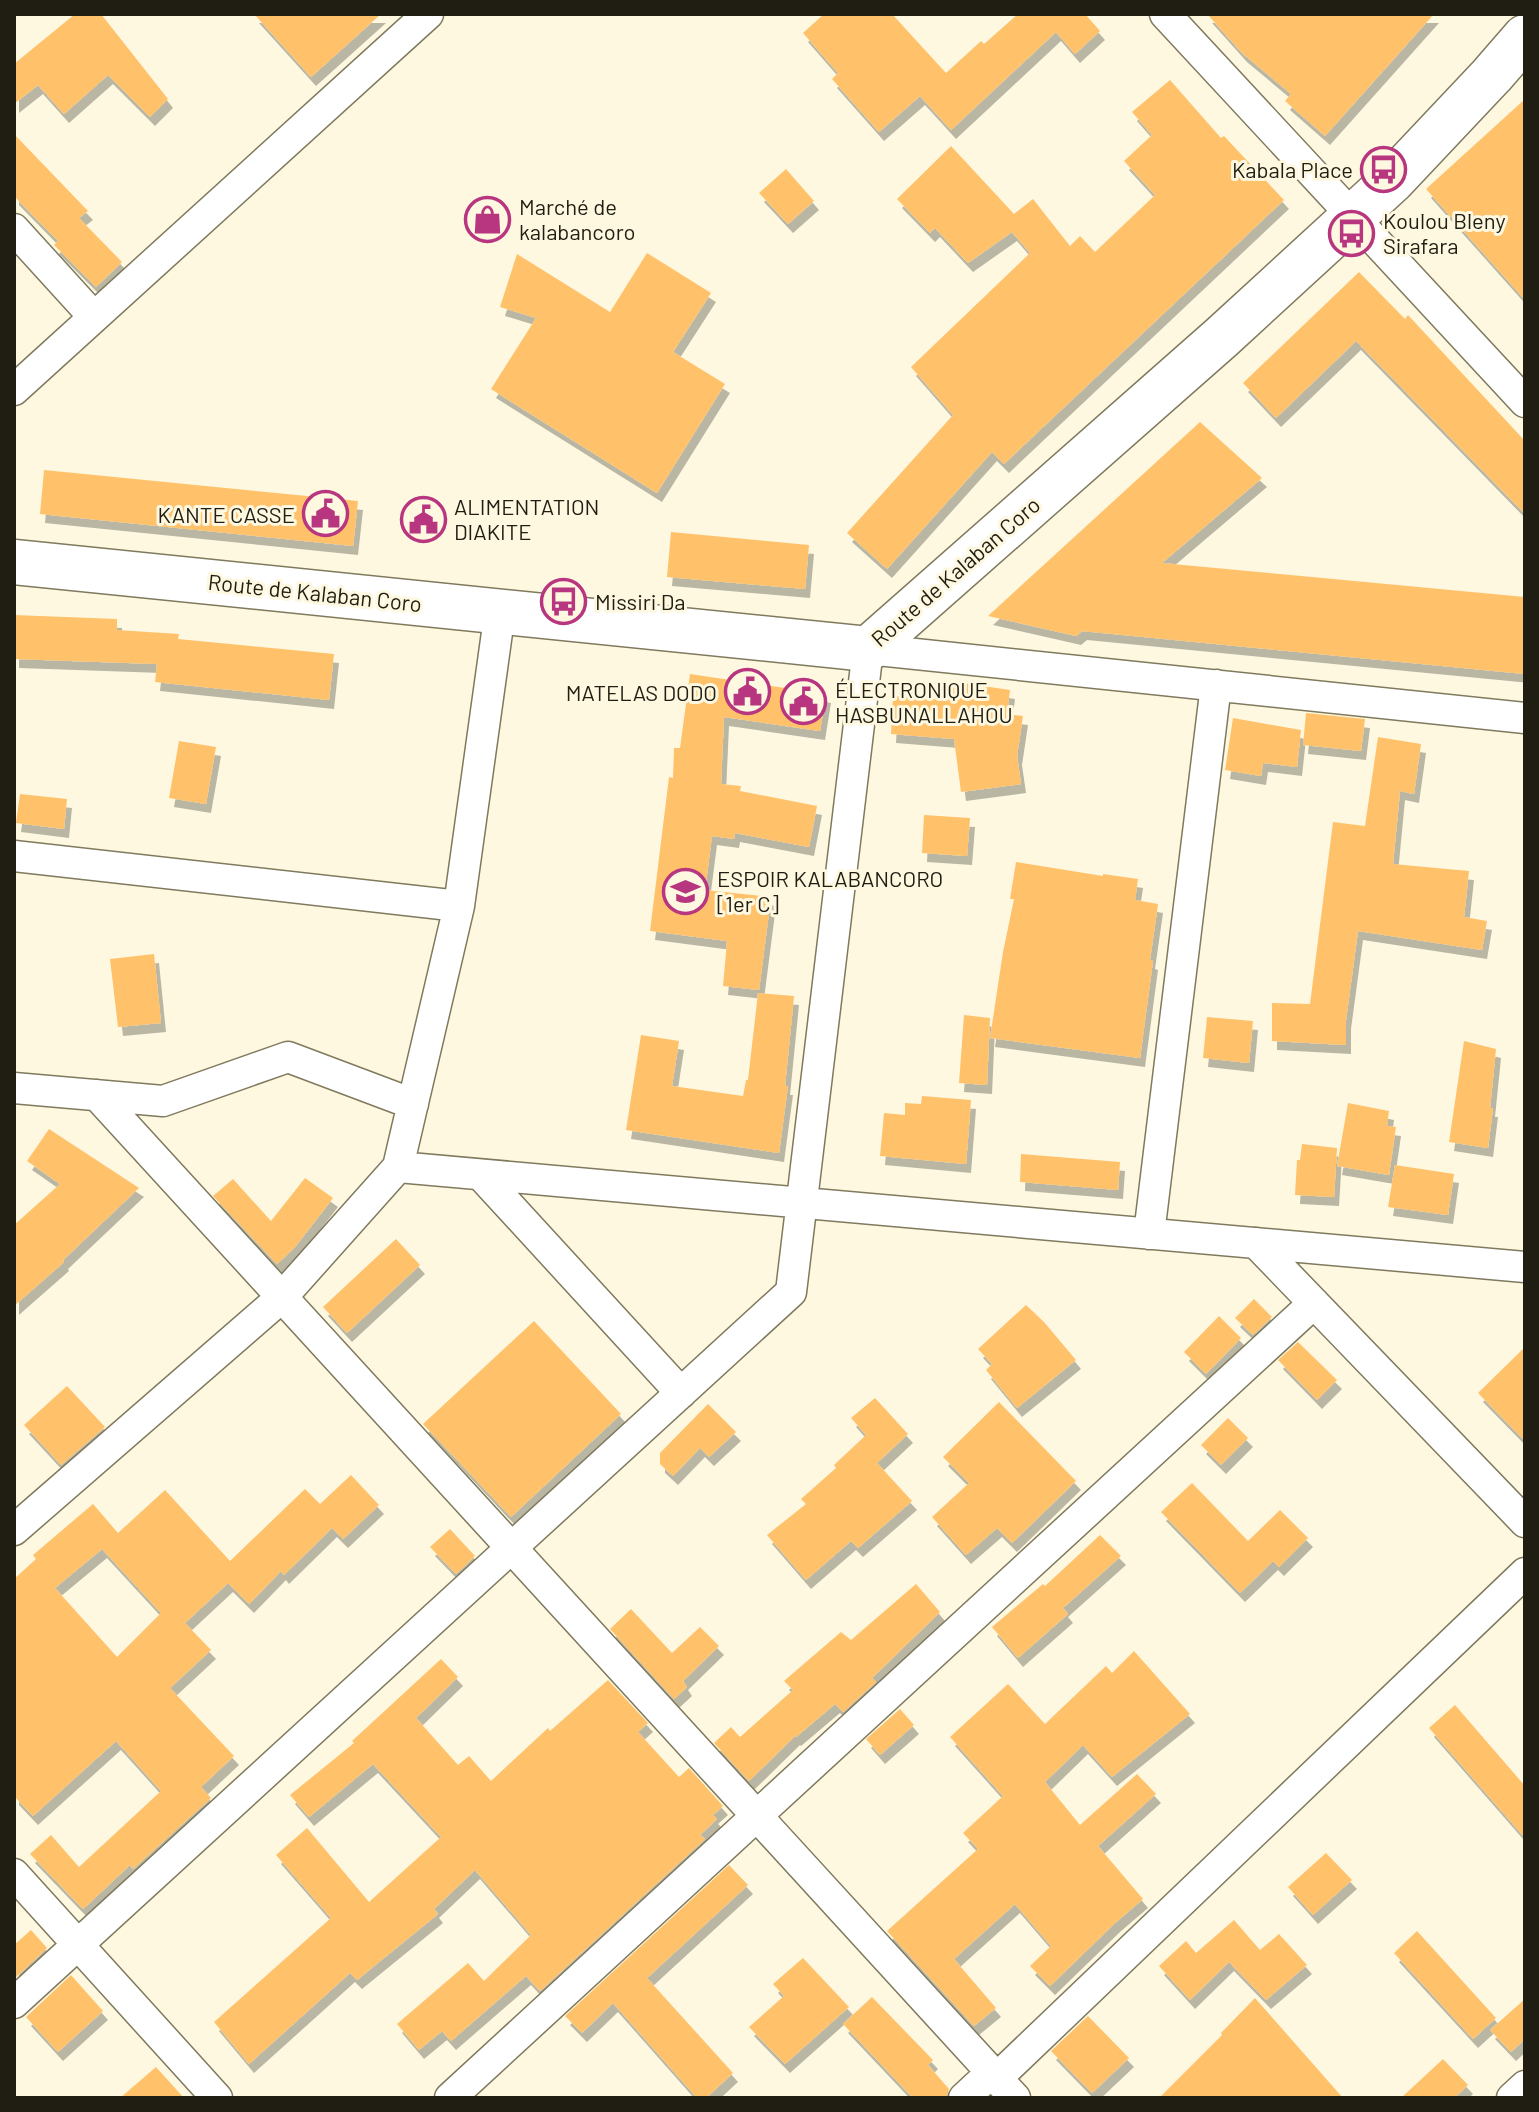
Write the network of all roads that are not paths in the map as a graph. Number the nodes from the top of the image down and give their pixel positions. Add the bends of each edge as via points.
1 (428, 14) edge
2 (1165, 14) edge
3 (1525, 37) edge
4 (1353, 216) junction
5 (14, 229) edge
6 (94, 317) junction
7 (14, 390) edge
8 (1525, 402) edge
9 (14, 562) edge
10 (500, 611) junction
11 (868, 649) junction
12 (1216, 685) junction
13 (1525, 718) edge
14 (14, 856) edge
15 (459, 906) junction
16 (14, 1088) edge
17 (97, 1095) junction
18 (413, 1104) junction
19 (398, 1167) junction
20 (481, 1175) junction
21 (802, 1202) junction
22 (1149, 1234) junction
23 (1256, 1243) junction
24 (1525, 1267) edge
25 (282, 1297) junction
26 (1314, 1303) junction
27 (681, 1393) junction
28 (1525, 1522) edge
29 (14, 1530) edge
30 (511, 1548) junction
31 (1525, 1573) edge
32 (757, 1816) junction
33 (14, 1874) edge
34 (78, 1944) junction
35 (14, 2003) edge
36 (1001, 2083) edge
37 (1525, 2086) edge
38 (217, 2098) edge
39 (450, 2098) edge
40 (964, 2098) edge
41 (1512, 2098) edge

1 - 6 street
2 - 4 street
3 - 4 main road, Route de Kalaban Coro
4 - 8 street
4 - 11 main road, Route de Kalaban Coro
5 - 6 street
6 - 7 street
9 - 10 main road, Route de Kalaban Coro
10 - 11 main road, Route de Kalaban Coro
10 - 15 street
11 - 12 street
11 - 21 street
12 - 13 street
12 - 22 street
14 - 15 street
15 - 18 street
16 - 17 street
17 - 18 street via 163,1101 288,1057
17 - 25 street
18 - 19 street
19 - 20 street
19 - 25 street
20 - 21 street
20 - 27 street
21 - 22 street
21 - 27 street via 791,1292
22 - 23 street
23 - 24 street
23 - 26 street
25 - 29 street
25 - 30 street
26 - 28 street
26 - 32 street
27 - 30 street
30 - 32 street
30 - 34 street
31 - 36 street
32 - 36 street
32 - 39 street
33 - 34 street
34 - 35 street
34 - 38 street
36 - 40 street
37 - 41 street

